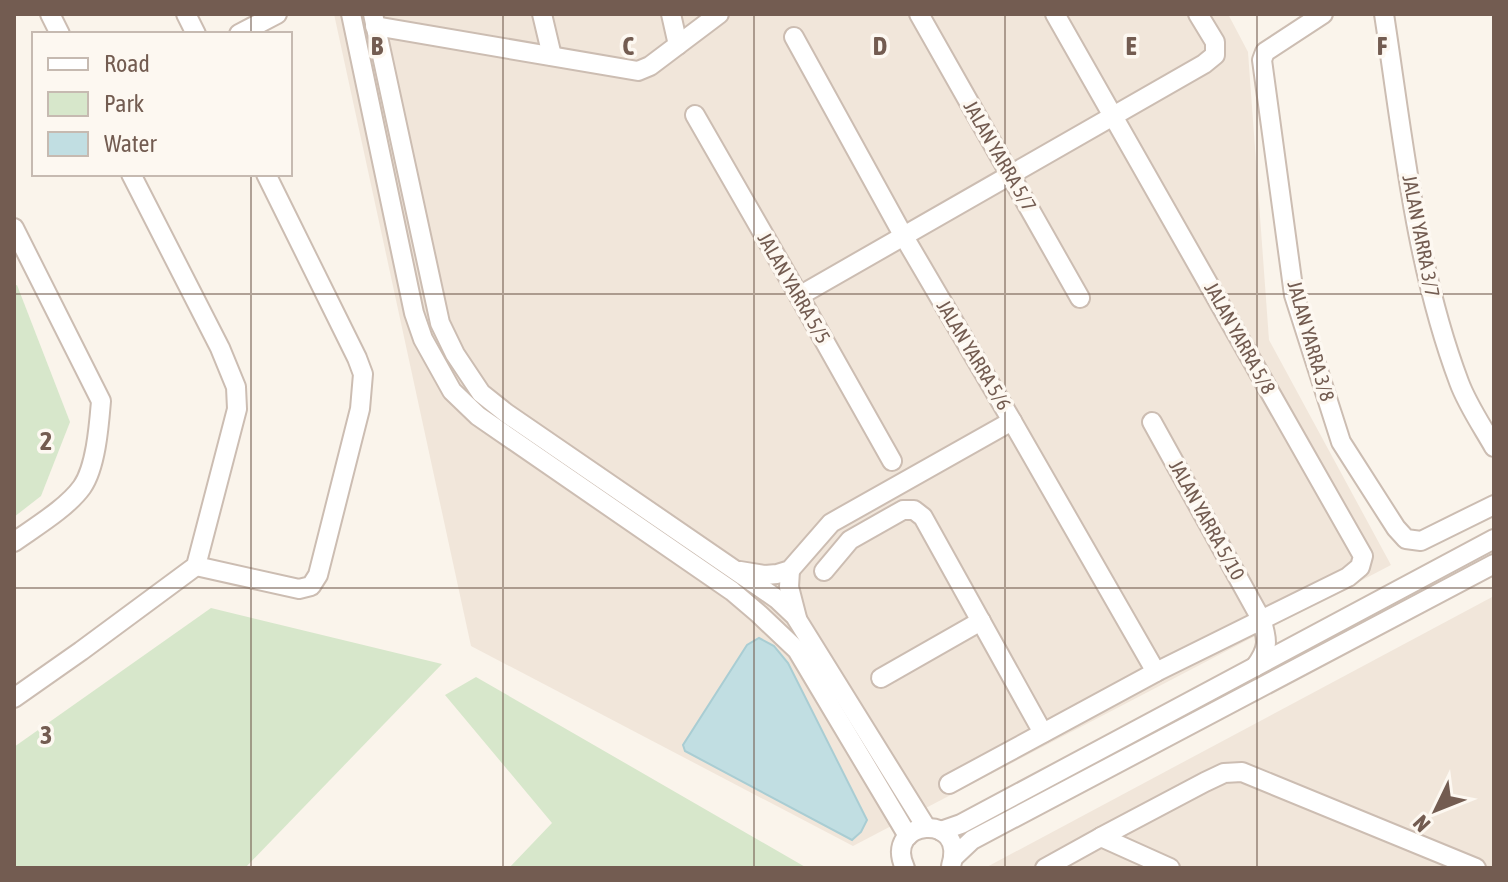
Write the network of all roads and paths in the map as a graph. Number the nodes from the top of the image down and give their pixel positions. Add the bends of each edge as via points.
1 (50, 14) edge
2 (186, 14) edge
3 (277, 14) edge
4 (351, 14) edge
5 (542, 14) edge
6 (671, 14) edge
7 (719, 14) edge
8 (919, 14) edge
9 (1055, 14) edge
10 (1198, 14) edge
11 (1323, 14) edge
12 (1384, 14) edge
13 (374, 20) edge
14 (414, 23) edge
15 (59, 32) edge
16 (195, 32) edge
17 (243, 32) edge
18 (794, 37) dead end
19 (678, 45) junction
20 (552, 56) junction
21 (695, 115) dead end
22 (1115, 117) junction
23 (1011, 175) junction
24 (132, 176) edge
25 (267, 176) edge
26 (903, 235) junction
27 (16, 239) edge
28 (799, 296) junction
29 (1080, 298) dead end
30 (1012, 421) junction
31 (1152, 422) dead end
32 (1494, 447) edge
33 (892, 461) dead end
34 (1494, 505) edge
35 (1494, 539) edge
36 (14, 542) edge
37 (1494, 564) edge
38 (196, 566) junction
39 (736, 570) junction
40 (790, 570) junction
41 (824, 571) dead end
42 (1261, 619) junction
43 (798, 621) junction
44 (981, 621) junction
45 (1304, 641) junction
46 (1255, 667) junction
47 (1156, 672) junction
48 (881, 678) dead end
49 (14, 698) edge
50 (1043, 733) junction
51 (949, 784) dead end
52 (934, 829) junction
53 (908, 836) junction
54 (1101, 837) junction
55 (952, 862) edge
56 (905, 868) edge
57 (1045, 868) edge
58 (1170, 868) edge
59 (1476, 868) edge

1 - 15 street
2 - 16 street
3 - 17 street
4 - 53 street via 414,313 452,391 478,416 732,591 797,650
5 - 20 street
6 - 19 street
7 - 19 street
8 - 23 street, JALAN YARRA 5/7
9 - 22 street, JALAN YARRA 5/8
10 - 22 street via 1215,42 1215,55
11 - 34 street, JALAN YARRA 3/8 via 1265,52 1262,60 1294,295 1341,442 1406,539 1421,541
12 - 32 street, JALAN YARRA 3/7 via 1416,221 1436,311 1459,384
13 - 14 street
13 - 39 street via 440,323 455,354 481,393 506,413
14 - 20 street
18 - 26 street, JALAN YARRA 5/6
19 - 20 street via 638,71
21 - 28 street, JALAN YARRA 5/5
22 - 23 street
22 - 42 street, JALAN YARRA 5/8 via 1363,556 1348,577
23 - 26 street
23 - 29 street, JALAN YARRA 5/7
24 - 38 street via 236,387 237,409
25 - 38 street via 357,358 363,374 360,409 311,586 299,589
26 - 28 street
26 - 30 street, JALAN YARRA 5/6
27 - 36 street via 101,401 84,484
28 - 33 street, JALAN YARRA 5/5
30 - 40 street via 831,523
30 - 47 street, JALAN YARRA 5/6
31 - 42 street, JALAN YARRA 5/10
35 - 45 street
37 - 55 street via 972,840
38 - 49 street
39 - 40 street via 765,575
39 - 43 street
40 - 43 street
41 - 44 street via 850,540 903,510 914,510 923,517
42 - 45 street via 1284,637
42 - 46 street, JALAN YARRA 5/10 via 1265,653
42 - 47 street
43 - 52 street
44 - 48 street
44 - 50 street
45 - 46 street
46 - 52 street via 961,824
47 - 50 street
50 - 51 street
52 - 53 street
52 - 55 street via 951,842
53 - 56 street via 901,853
54 - 57 street
54 - 58 street
54 - 59 street via 1224,773 1242,772

